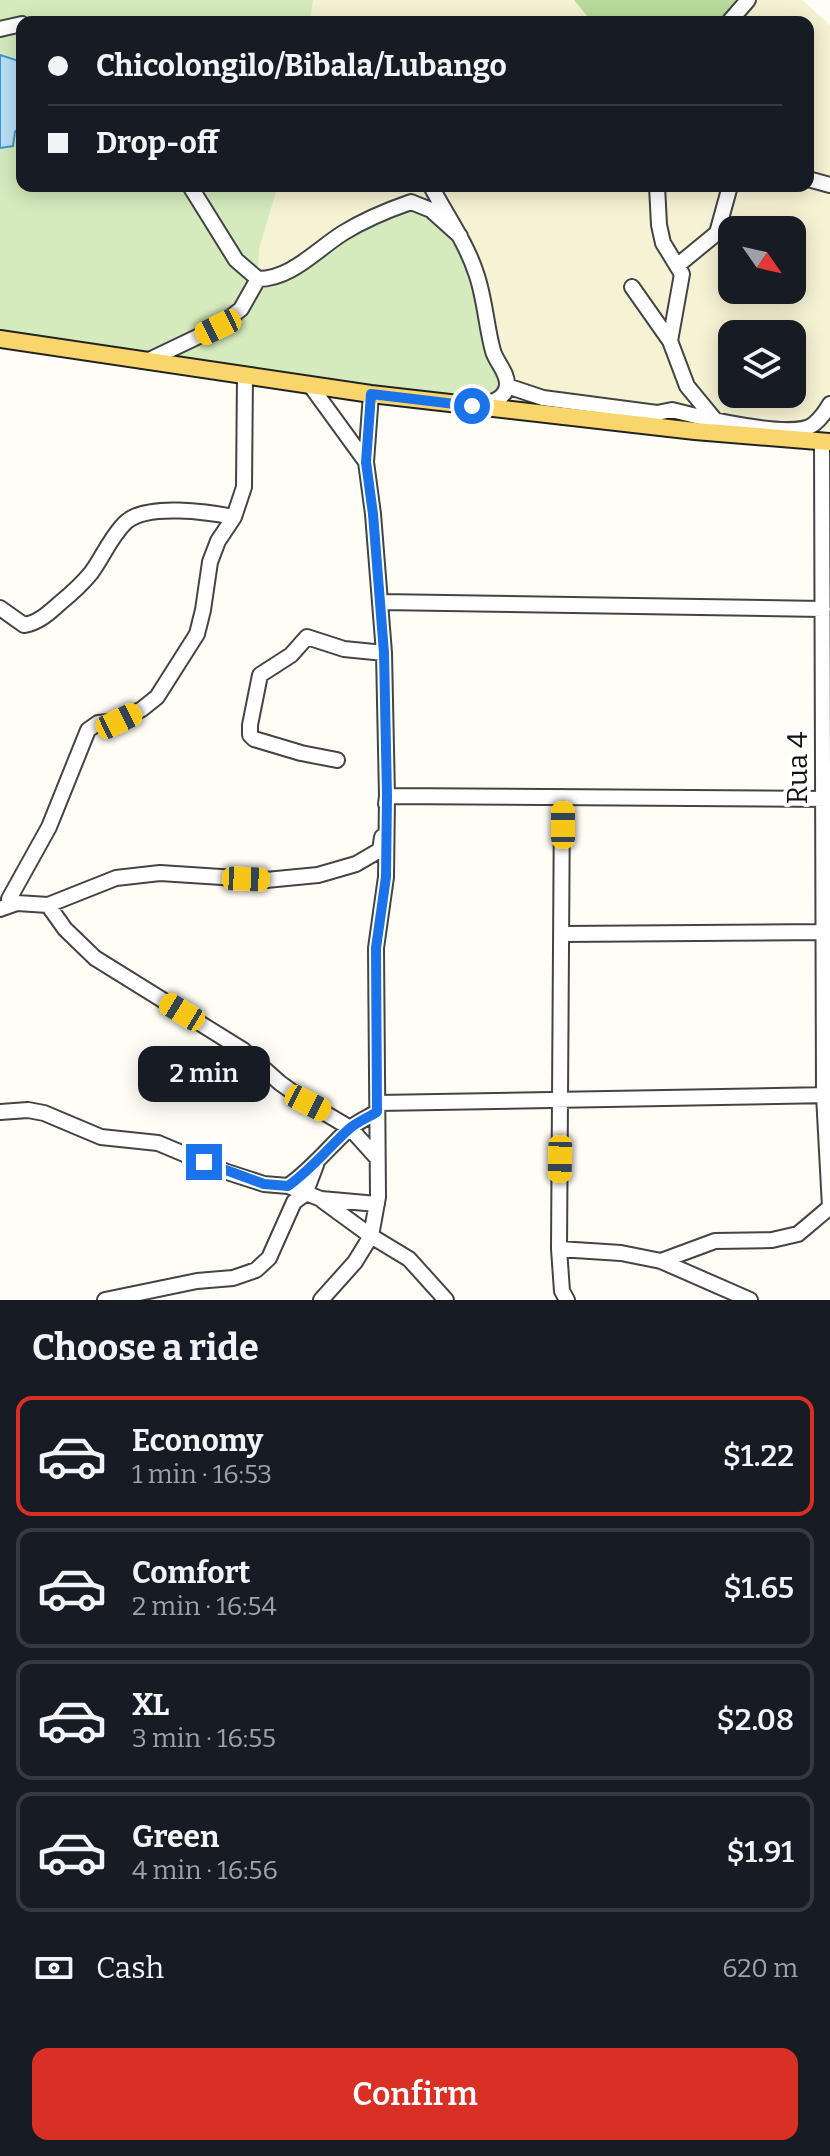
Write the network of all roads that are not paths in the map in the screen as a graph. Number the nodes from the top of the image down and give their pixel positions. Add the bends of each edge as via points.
1 (748, 0) edge
2 (734, 16) edge
3 (194, 192) edge
4 (434, 192) edge
5 (657, 192) edge
6 (728, 192) edge
7 (460, 236) junction
8 (678, 265) junction
9 (258, 279) junction
10 (632, 287) dead end
11 (0, 339) edge
12 (670, 341) junction
13 (149, 360) junction
14 (245, 375) junction
15 (310, 385) junction
16 (507, 386) junction
17 (687, 386) junction
18 (371, 394) junction
19 (830, 404) edge
20 (472, 406) junction
21 (672, 410) junction
22 (716, 421) junction
23 (826, 442) edge
24 (366, 462) junction
25 (234, 517) junction
26 (826, 570) edge
27 (381, 602) junction
28 (0, 608) edge
29 (823, 609) junction
30 (384, 653) junction
31 (826, 684) edge
32 (337, 760) dead end
33 (387, 796) junction
34 (562, 797) junction
35 (826, 799) edge
36 (827, 869) edge
37 (6, 902) edge
38 (48, 905) junction
39 (822, 932) junction
40 (563, 934) junction
41 (827, 1095) edge
42 (561, 1099) junction
43 (378, 1108) junction
44 (0, 1112) edge
45 (350, 1128) junction
46 (377, 1158) junction
47 (316, 1165) junction
48 (288, 1186) junction
49 (305, 1194) junction
50 (321, 1199) junction
51 (377, 1204) junction
52 (830, 1207) edge
53 (371, 1236) junction
54 (559, 1249) junction
55 (661, 1261) junction
56 (105, 1300) edge
57 (321, 1300) edge
58 (446, 1300) edge
59 (567, 1300) edge
60 (750, 1300) edge

1 - 2 street
3 - 9 street via 236,260
4 - 7 street
5 - 8 street via 663,243
6 - 8 street via 717,233
7 - 9 street via 431,210 411,202 347,231 274,279
7 - 16 street via 477,274 494,355
8 - 12 street via 681,287
9 - 13 street via 241,309 218,327
10 - 12 street
11 - 13 main road
12 - 17 street
13 - 14 main road
14 - 15 main road
14 - 25 street via 244,487
15 - 18 main road
15 - 24 street
16 - 20 street via 493,402
16 - 21 street via 543,398 657,413
17 - 21 street via 683,400
17 - 22 street
18 - 20 main road
18 - 24 street
19 - 22 street via 813,426 802,429
20 - 23 main road
21 - 22 street
23 - 26 street, Rua 4
24 - 27 street
25 - 28 street via 206,512 141,514 127,520 84,581 49,613 24,625
25 - 37 street via 210,562 197,634 157,697 119,721 88,730 49,827
26 - 29 street, Rua 4
27 - 29 street
27 - 30 street
29 - 31 street, Rua 4
30 - 32 street via 344,649 307,637 260,675 250,735
30 - 33 street
31 - 35 street, Rua 4
33 - 34 street
33 - 38 street via 380,850 356,864 318,875 266,880 160,873 116,878
33 - 43 street via 386,877 376,948
34 - 35 street
34 - 40 street
35 - 36 street, Rua 4
36 - 39 street, Rua 4
37 - 38 street
38 - 45 street via 95,958 228,1039 298,1096
39 - 40 street
39 - 41 street, Rua 4
40 - 42 street
41 - 42 street
41 - 52 street, Rua 4
42 - 43 street
42 - 54 street
43 - 45 street
43 - 46 street
44 - 48 street via 44,1113 80,1131 158,1143 227,1172
45 - 46 street
45 - 47 street
46 - 51 street
47 - 48 street
47 - 49 street
48 - 49 street
49 - 50 street
49 - 56 street via 294,1202 269,1258 256,1270
50 - 51 street
50 - 53 street
51 - 53 street
52 - 55 street via 798,1234 715,1241
53 - 57 street
53 - 58 street via 409,1259
54 - 55 street
54 - 59 street
55 - 60 street

